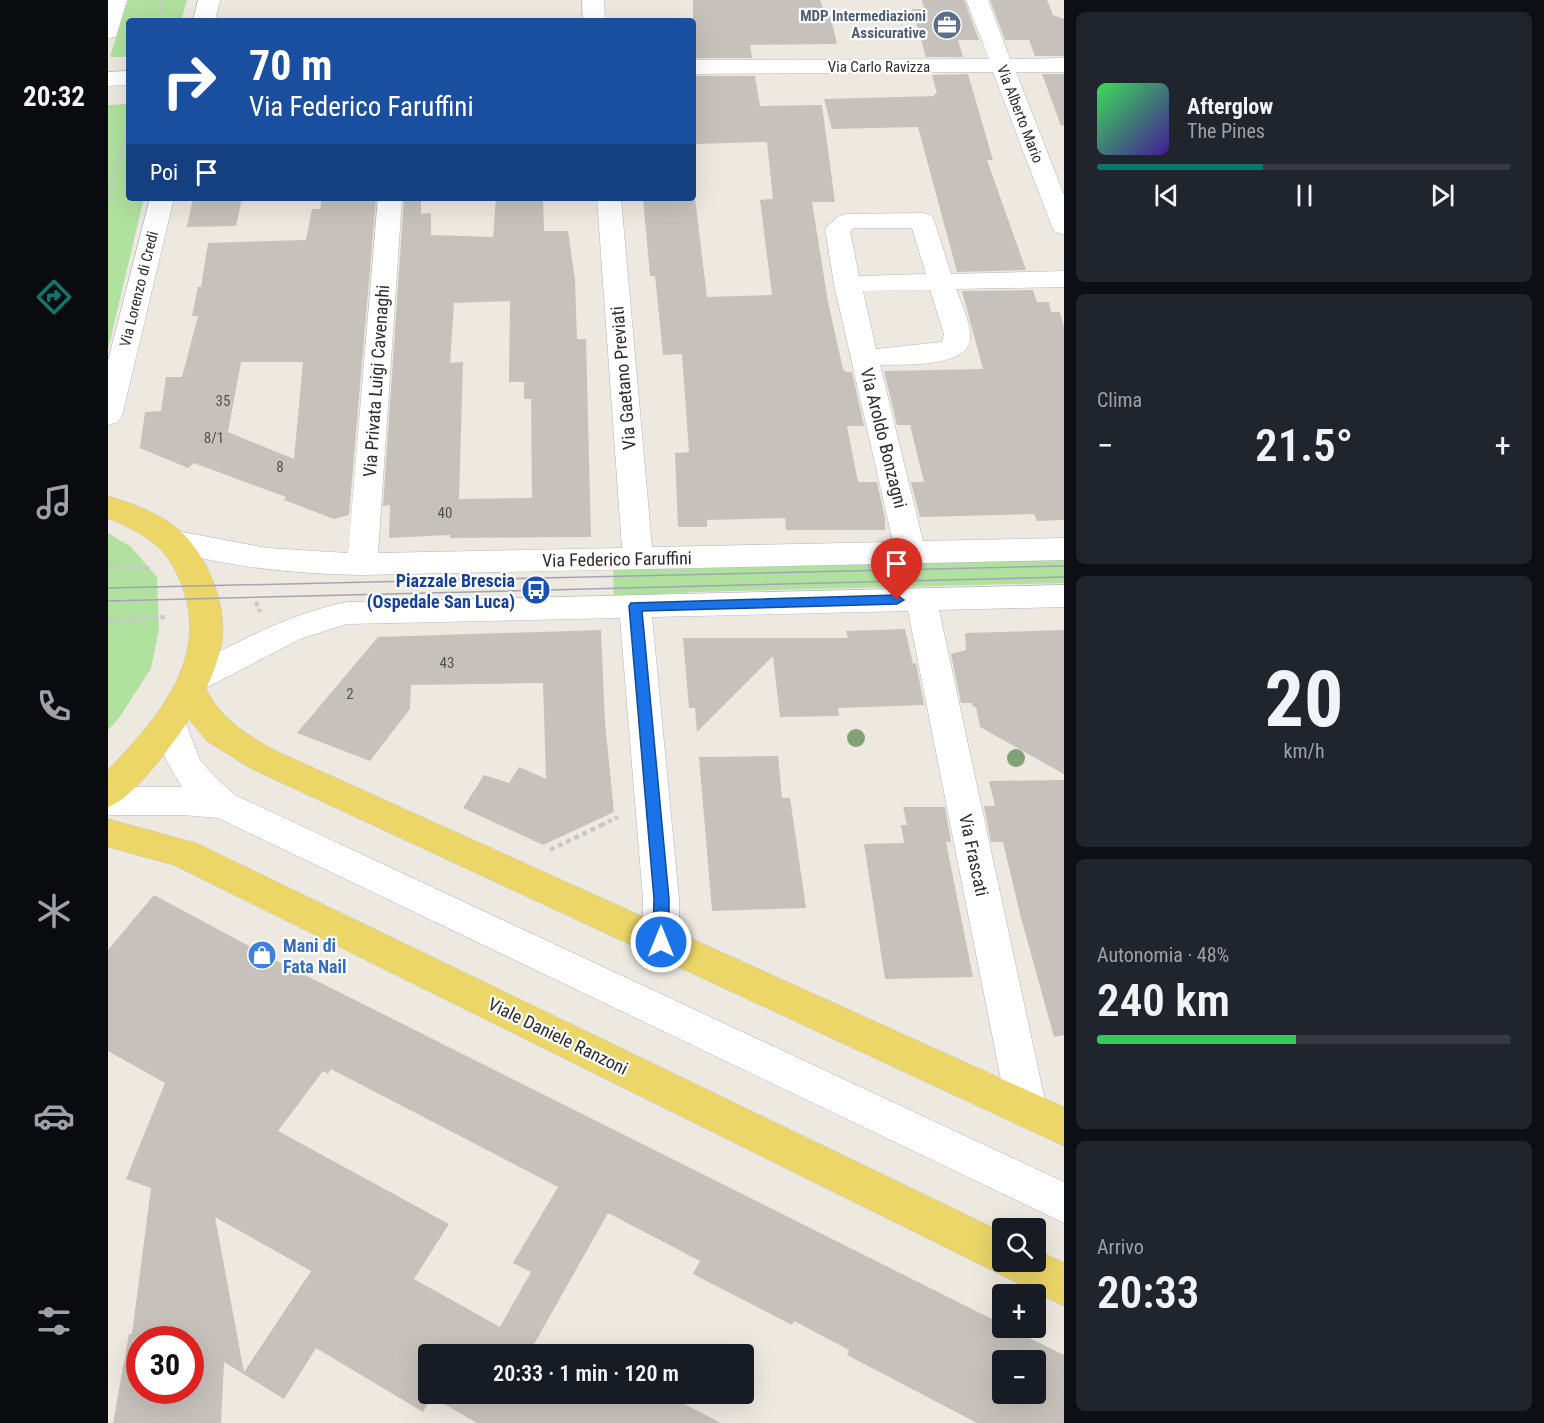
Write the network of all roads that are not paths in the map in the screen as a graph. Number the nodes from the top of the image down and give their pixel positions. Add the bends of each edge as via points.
1 (209, 0) edge
2 (593, 0) edge
3 (977, 0) edge
4 (205, 18) edge
5 (594, 18) edge
6 (1064, 65) edge
7 (1001, 66) junction
8 (696, 67) edge
9 (126, 78) edge
10 (108, 79) edge
11 (161, 201) edge
12 (390, 201) edge
13 (609, 201) edge
14 (1064, 227) edge
15 (1064, 279) edge
16 (941, 282) junction
17 (847, 284) junction
18 (864, 358) junction
19 (109, 409) edge
20 (108, 506) edge
21 (172, 541) junction
22 (1064, 549) edge
23 (911, 552) junction
24 (638, 558) junction
25 (362, 564) junction
26 (1064, 596) edge
27 (921, 599) junction
28 (635, 606) junction
29 (193, 684) junction
30 (170, 722) junction
31 (108, 793) edge
32 (108, 801) edge
33 (223, 805) junction
34 (108, 834) edge
35 (661, 942) junction
36 (1027, 1110) junction
37 (1064, 1127) edge
38 (1064, 1203) edge
39 (992, 1249) edge
40 (1037, 1272) edge
41 (1064, 1285) edge

1 - 4 street
2 - 5 street
3 - 7 street, Via Alberto Mario
6 - 7 street, Via Carlo Ravizza
7 - 8 street, Via Carlo Ravizza
7 - 14 street, Via Alberto Mario
9 - 10 street
11 - 19 street, Via Lorenzo di Credi
12 - 25 street, Via Privata Luigi Cavenaghi
13 - 24 street, Via Gaetano Previati
15 - 16 street
16 - 17 street
16 - 17 street, Via Aroldo Bonzagni via 922,220 848,221 837,228
16 - 18 street, Via Aroldo Bonzagni via 957,334 955,346 946,352
17 - 18 street, Via Aroldo Bonzagni
18 - 23 street, Via Aroldo Bonzagni
20 - 21 main road via 151,526
21 - 25 street, Via Federico Faruffini via 267,559
21 - 29 main road via 199,586 207,615 204,653
22 - 23 street, Via Federico Faruffini
23 - 24 street, Via Federico Faruffini
24 - 25 street, Via Federico Faruffini
26 - 27 street
27 - 28 street
27 - 36 street, Via Frascati
28 - 29 street via 327,616 284,632
28 - 35 street via 661,899
29 - 30 main road
29 - 35 main road via 197,708 213,729 262,759
30 - 31 main road
30 - 33 street via 183,763 196,782
32 - 33 street
33 - 38 street
34 - 39 main road, Viale Daniele Ranzoni via 183,853
35 - 36 main road
36 - 37 main road
40 - 41 main road

